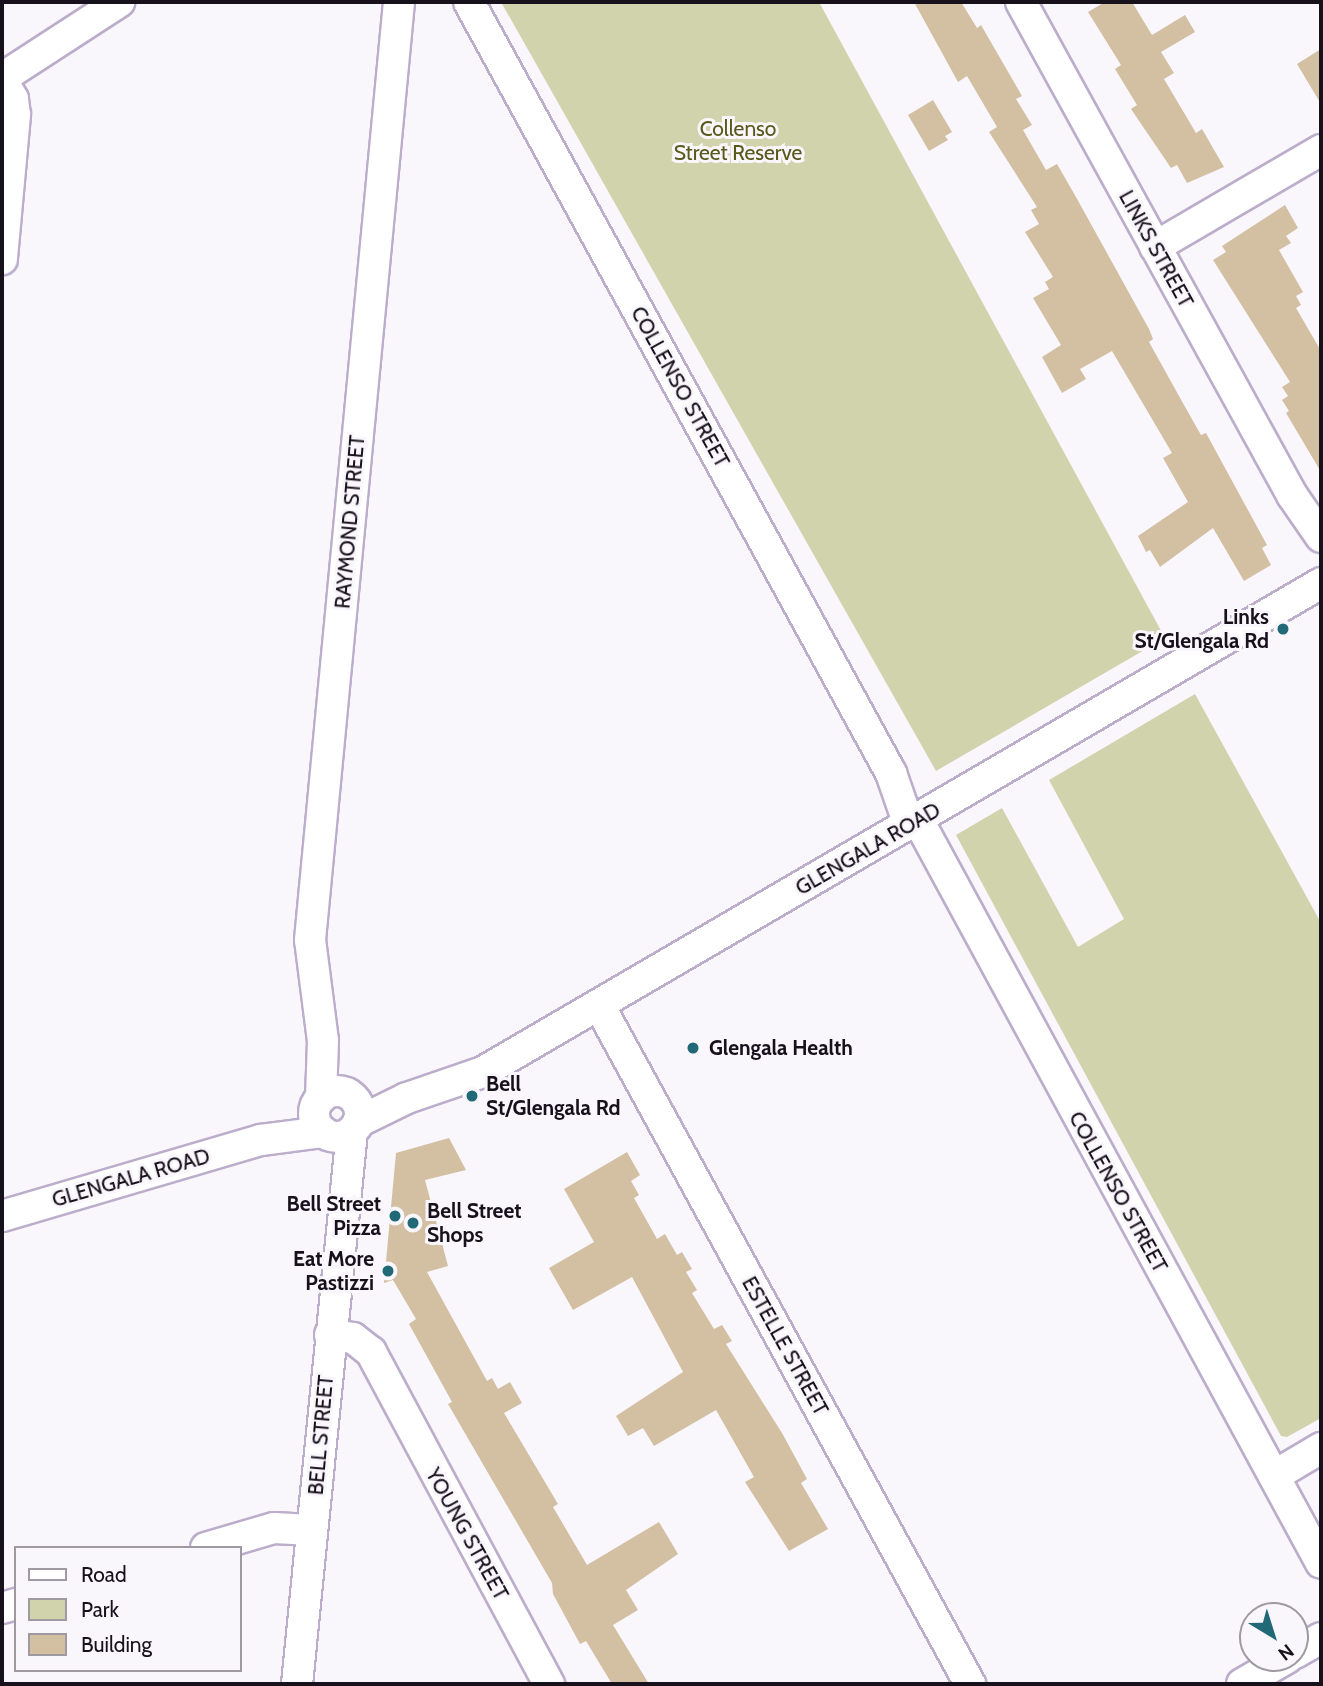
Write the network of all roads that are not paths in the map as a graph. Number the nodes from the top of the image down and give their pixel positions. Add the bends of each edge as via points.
1 (119, 2) edge
2 (399, 2) edge
3 (469, 2) edge
4 (1021, 2) edge
5 (2, 79) edge
6 (1321, 150) edge
7 (1155, 247) junction
8 (2, 259) edge
9 (1292, 495) junction
10 (1321, 537) edge
11 (1321, 567) edge
12 (1321, 583) edge
13 (917, 820) junction
14 (600, 1007) junction
15 (338, 1115) junction
16 (2, 1216) edge
17 (328, 1348) junction
18 (1321, 1448) edge
19 (1274, 1476) junction
20 (312, 1530) junction
21 (213, 1546) edge
22 (1321, 1563) edge
23 (1263, 1672) edge
24 (297, 1684) edge
25 (549, 1684) edge
26 (970, 1684) edge
27 (1242, 1684) edge

1 - 5 street
2 - 15 street, RAYMOND STREET via 310,940
3 - 13 street, COLLENSO STREET
4 - 7 street, LINKS STREET
5 - 8 street via 13,99 15,115
6 - 7 street
7 - 9 street, LINKS STREET
9 - 10 street, LINKS STREET
9 - 11 street, LINKS STREET
12 - 13 street, GLENGALA ROAD
13 - 14 street, GLENGALA ROAD
13 - 19 street, COLLENSO STREET
14 - 15 street, GLENGALA ROAD via 483,1072
14 - 26 street, ESTELLE STREET
15 - 16 street, GLENGALA ROAD
15 - 17 street, BELL STREET via 352,1154 344,1186
17 - 20 street, BELL STREET
17 - 25 street, YOUNG STREET via 358,1361 384,1384
18 - 19 street
19 - 22 street, COLLENSO STREET
20 - 21 street via 274,1528
20 - 24 street, BELL STREET
23 - 27 street

